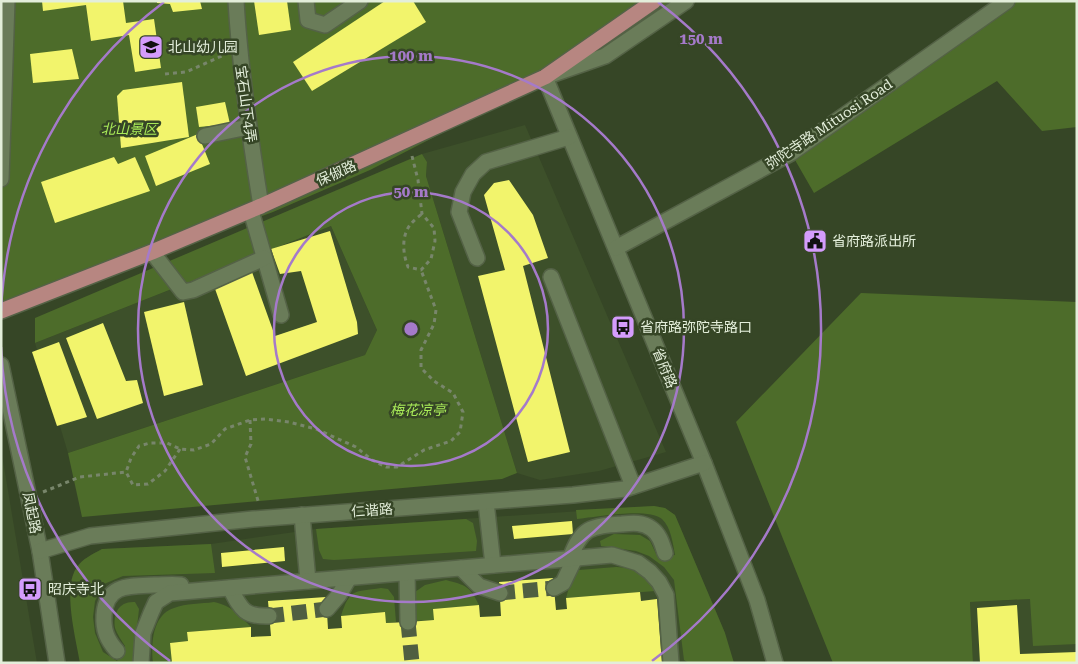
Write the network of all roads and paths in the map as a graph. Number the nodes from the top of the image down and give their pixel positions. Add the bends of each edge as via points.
1 (7, 1) edge
2 (236, 1) edge
3 (306, 1) edge
4 (360, 1) edge
5 (654, 1) edge
6 (686, 1) edge
7 (1007, 1) edge
8 (239, 49) junction
9 (165, 74) dead end
10 (545, 77) junction
11 (248, 127) junction
12 (206, 136) dead end
13 (569, 137) junction
14 (408, 140) junction
15 (1, 179) edge
16 (256, 209) junction
17 (422, 214) junction
18 (616, 248) junction
19 (152, 252) junction
20 (264, 258) junction
21 (477, 258) dead end
22 (421, 270) junction
23 (552, 278) dead end
24 (1, 311) edge
25 (281, 315) dead end
26 (1, 364) edge
27 (250, 420) junction
28 (180, 449) junction
29 (704, 463) junction
30 (126, 472) junction
31 (633, 486) junction
32 (29, 498) junction
33 (486, 502) junction
34 (302, 515) junction
35 (264, 518) junction
36 (40, 551) junction
37 (665, 553) dead end
38 (572, 559) junction
39 (492, 565) junction
40 (461, 568) junction
41 (407, 573) junction
42 (349, 578) junction
43 (308, 581) junction
44 (230, 588) junction
45 (554, 588) dead end
46 (197, 591) junction
47 (500, 593) tunnel mouth
48 (327, 609) dead end
49 (269, 616) tunnel mouth
50 (408, 622) tunnel mouth
51 (117, 651) dead end
52 (57, 663) edge
53 (142, 663) edge
54 (671, 663) edge
55 (775, 663) edge

1 - 15 street
2 - 8 street, 宝石山下4弄
3 - 4 street via 308,20 325,25
5 - 10 main road, 保俶路
6 - 10 street via 605,56
7 - 18 street, 弥陀寺路 Mituosi Road via 791,153
8 - 9 path via 186,72
8 - 11 street, 宝石山下4弄
10 - 13 street, 省府路
10 - 14 main road, 保俶路
11 - 12 street
11 - 16 street, 宝石山下4弄
13 - 18 street, 省府路
13 - 21 street via 486,162 473,174 463,192 459,212
14 - 16 main road, 保俶路
14 - 17 path
16 - 19 main road, 保俶路
16 - 20 street, 宝石山下4弄
17 - 22 path via 434,228 435,241 431,259
17 - 22 path via 409,225 403,256 408,267
18 - 29 street, 省府路
19 - 20 street via 183,292
19 - 24 main road, 保俶路
20 - 25 street, 宝石山下4弄
22 - 27 path via 436,310 434,324 421,350 421,368 453,393 463,412 460,432 451,441 424,450 397,467 386,467 356,447 316,429 288,422
23 - 31 street
26 - 32 street, 凤起路
27 - 28 path via 225,429 212,444 194,450
27 - 35 path via 252,444 245,457
28 - 30 path via 167,443 139,446
28 - 30 path via 165,471 148,484 133,485
29 - 31 street, 仁谐路
29 - 55 street, 省府路 via 757,600
30 - 32 path via 80,476
31 - 33 street, 仁谐路
32 - 36 street, 凤起路
33 - 34 street, 仁谐路
33 - 39 street
34 - 35 street, 仁谐路
34 - 43 street
35 - 36 street, 仁谐路 via 90,536
36 - 52 street, 凤起路
37 - 38 street via 659,537 646,526 638,523 597,525 576,542
38 - 39 street
38 - 45 street via 563,582
38 - 54 street via 612,555 638,562 650,572 666,595
39 - 40 street
40 - 41 street
40 - 47 street via 479,586
41 - 42 street
41 - 50 street
42 - 43 street
42 - 48 street
43 - 44 street
44 - 46 street
44 - 49 street via 246,612 254,617
46 - 51 street via 179,584 119,588 109,597 104,620 109,642
46 - 53 street via 170,593 156,602 143,633

